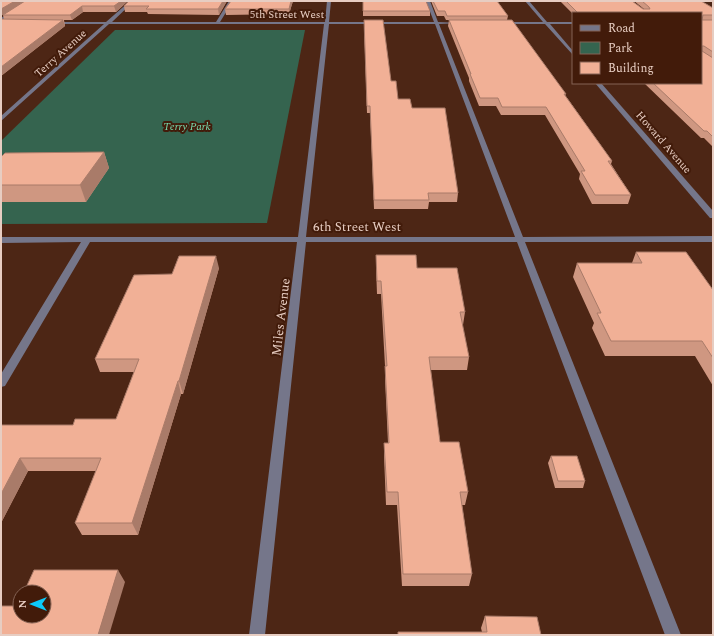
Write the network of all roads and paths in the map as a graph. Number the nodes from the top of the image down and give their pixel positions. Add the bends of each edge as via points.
1 (31, 1) edge
2 (132, 1) edge
3 (231, 1) edge
4 (329, 1) edge
5 (428, 1) edge
6 (527, 1) edge
7 (1, 20) edge
8 (218, 22) junction
9 (1, 23) edge
10 (9, 23) edge
11 (47, 23) edge
12 (109, 23) junction
13 (326, 23) junction
14 (436, 23) junction
15 (468, 23) edge
16 (499, 23) edge
17 (546, 23) junction
18 (572, 23) edge
19 (572, 53) edge
20 (599, 84) edge
21 (1, 119) edge
22 (713, 216) edge
23 (302, 239) junction
24 (519, 239) junction
25 (713, 239) edge
26 (1, 240) edge
27 (87, 240) junction
28 (1, 384) edge
29 (256, 635) edge
30 (672, 635) edge

1 - 7 street
2 - 12 street, Terry Avenue
3 - 8 street
4 - 13 street, Miles Avenue
5 - 14 street
6 - 17 street
8 - 12 street, 5th Street West
8 - 13 street, 5th Street West
9 - 10 street
11 - 12 street, 5th Street West
12 - 21 street, Terry Avenue
13 - 14 street, 5th Street West
13 - 23 street, Miles Avenue
14 - 15 street, 5th Street West
14 - 24 street
16 - 17 street
17 - 18 street
17 - 19 street
20 - 22 street, Howard Avenue
23 - 24 street, 6th Street West
23 - 27 street, 6th Street West
23 - 29 street, Miles Avenue
24 - 25 street, 6th Street West
24 - 30 street
26 - 27 street, 6th Street West
27 - 28 street

